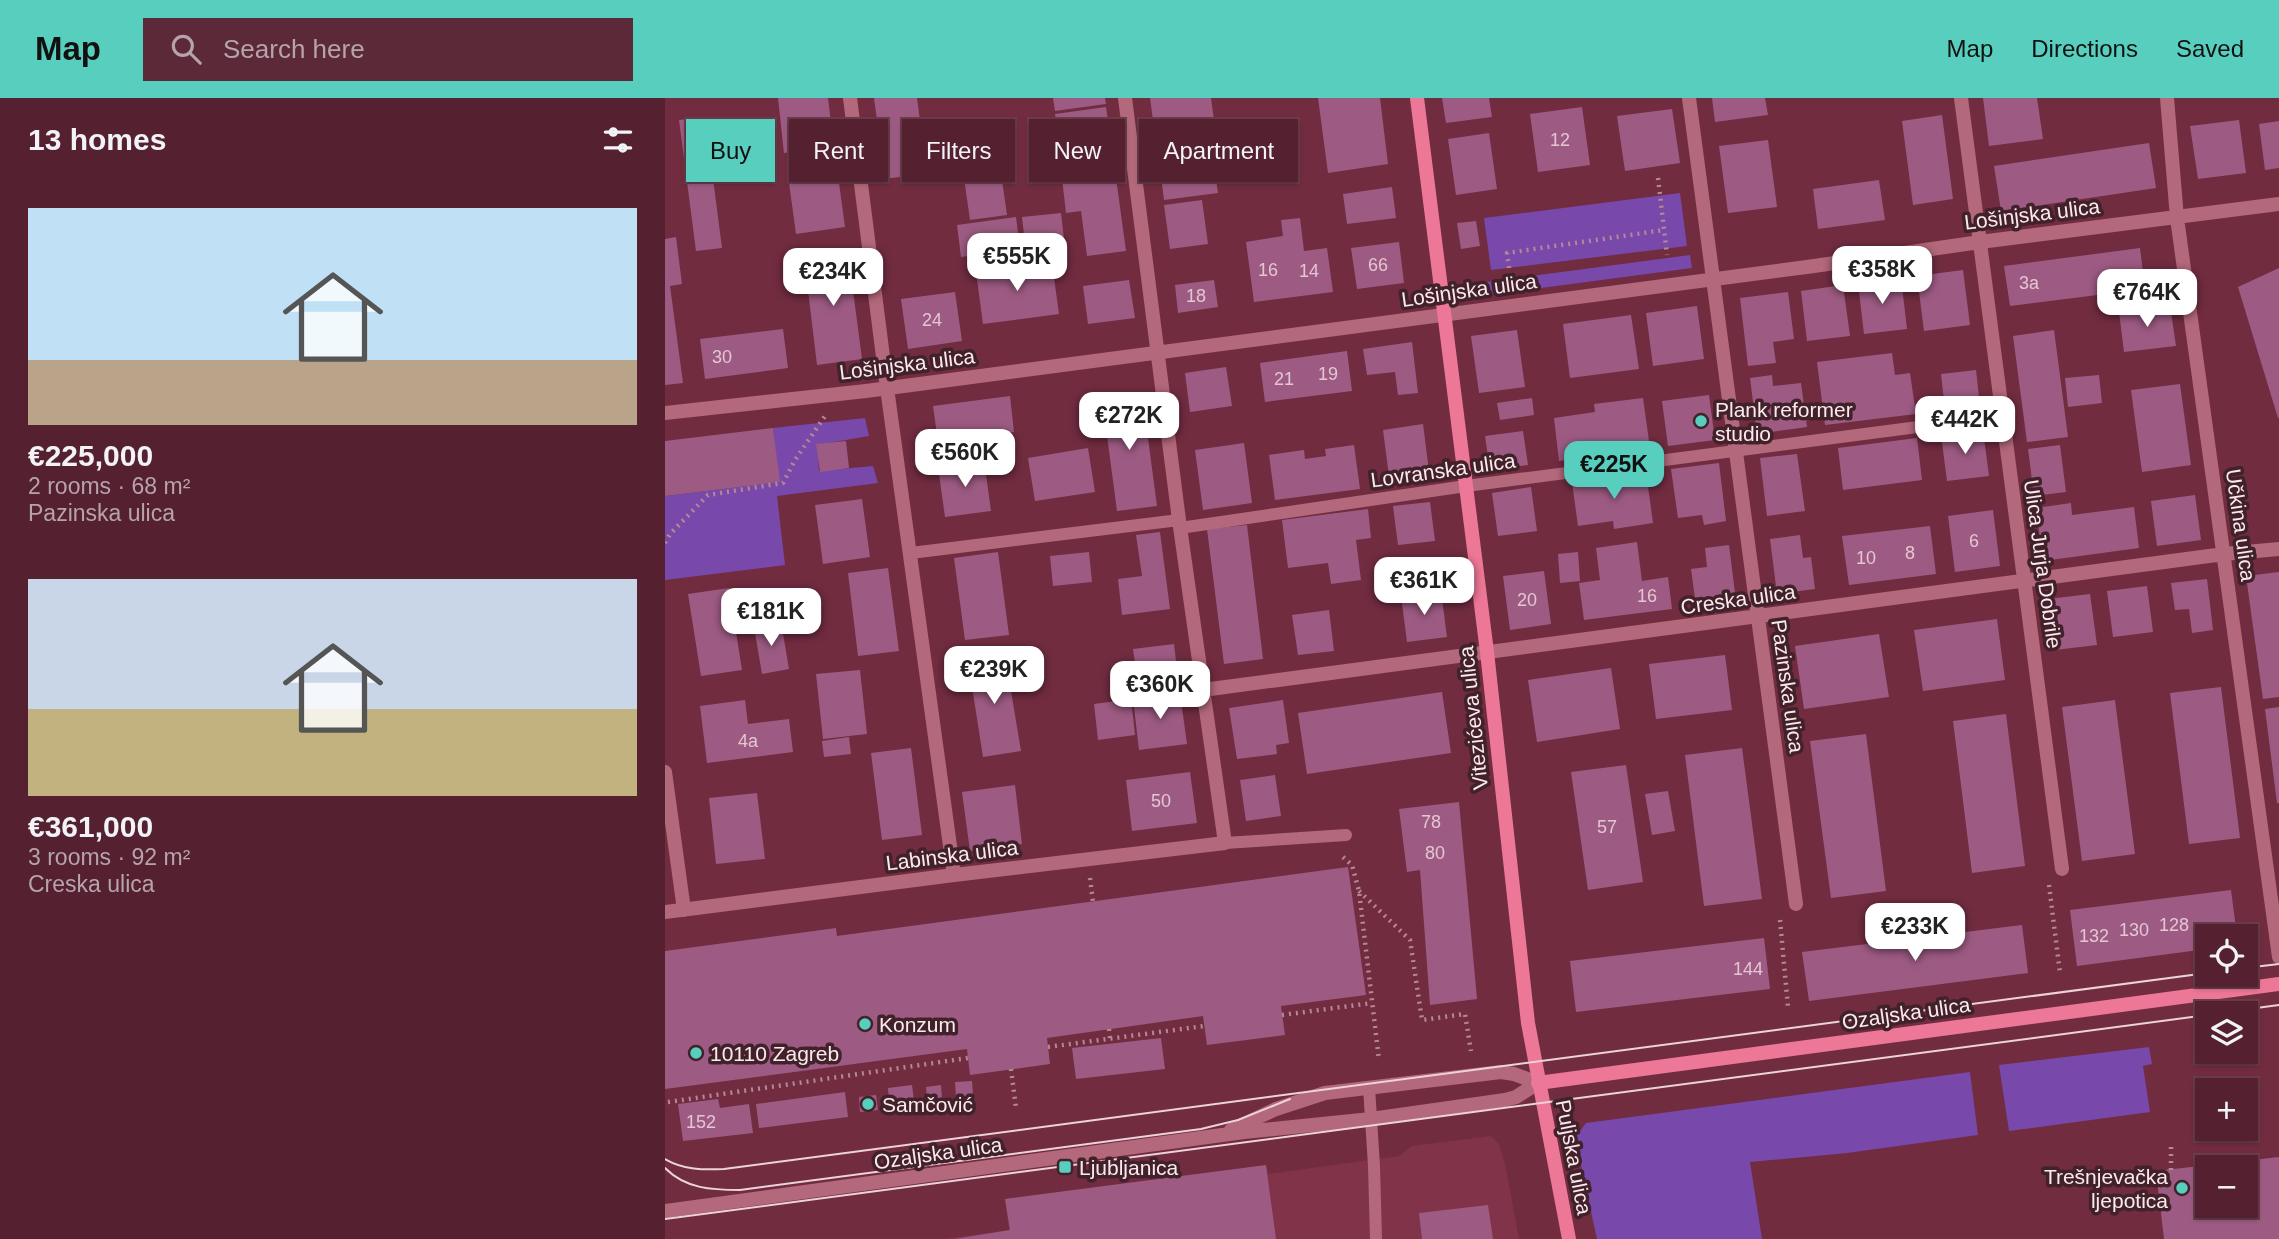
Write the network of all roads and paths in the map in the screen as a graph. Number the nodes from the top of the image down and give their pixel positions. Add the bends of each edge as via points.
1 (850, 98) edge
2 (1125, 98) edge
3 (1417, 98) edge
4 (1689, 98) edge
5 (1961, 98) edge
6 (2167, 98) edge
7 (1658, 178) dead end
8 (2279, 204) edge
9 (2177, 218) junction
10 (1664, 230) junction
11 (1980, 242) junction
12 (1667, 255) dead end
13 (1510, 275) dead end
14 (1712, 279) junction
15 (1446, 315) junction
16 (1157, 352) junction
17 (887, 388) junction
18 (665, 414) edge
19 (824, 416) dead end
20 (2002, 416) junction
21 (1734, 450) junction
22 (1466, 486) junction
23 (1179, 524) junction
24 (665, 543) edge
25 (2279, 549) edge
26 (911, 553) junction
27 (2224, 554) junction
28 (2024, 581) junction
29 (1758, 617) junction
30 (1487, 652) junction
31 (1203, 690) junction
32 (665, 772) edge
33 (1346, 835) dead end
34 (1322, 837) junction
35 (1225, 844) junction
36 (2062, 869) joint
37 (954, 875) junction
38 (1359, 891) junction
39 (1796, 904) joint
40 (684, 910) junction
41 (665, 912) edge
42 (2279, 957) edge
43 (2060, 973) dead end
44 (2279, 984) edge
45 (1372, 1003) junction
46 (1788, 1007) dead end
47 (1282, 1015) dead end
48 (1204, 1026) dead end
49 (1109, 1029) dead end
50 (1110, 1038) junction
51 (1048, 1047) dead end
52 (1471, 1051) dead end
53 (968, 1058) dead end
54 (1378, 1060) dead end
55 (1011, 1069) dead end
56 (1538, 1083) junction
57 (1369, 1087) junction
58 (668, 1102) dead end
59 (1016, 1108) dead end
60 (1371, 1119) junction
61 (1216, 1136) junction
62 (2171, 1143) dead end
63 (2171, 1170) dead end
64 (665, 1210) edge
65 (1376, 1239) edge
66 (1569, 1239) edge

1 - 17 street
2 - 16 street
3 - 15 street, Vitezićeva ulica
4 - 14 street, Pazinska ulica
5 - 11 street, Ulica Jurja Dobrile
6 - 9 street, Učkina ulica
7 - 10 path
8 - 9 street, Lošinjska ulica
9 - 11 street, Lošinjska ulica
9 - 27 street, Učkina ulica
10 - 12 path
10 - 13 path via 1507,253
11 - 14 street, Lošinjska ulica
11 - 20 street, Ulica Jurja Dobrile
14 - 15 street, Lošinjska ulica
14 - 21 street, Pazinska ulica
15 - 16 street, Lošinjska ulica
15 - 22 street, Vitezićeva ulica
16 - 17 street, Lošinjska ulica
16 - 23 street
17 - 18 street, Lošinjska ulica
17 - 26 street
19 - 24 path via 783,483 708,495
20 - 21 lane, Lovranska ulica
20 - 28 street, Ulica Jurja Dobrile
21 - 22 lane, Lovranska ulica
21 - 29 street, Pazinska ulica
22 - 23 lane, Lovranska ulica
22 - 30 street, Vitezićeva ulica
23 - 26 lane, Lovranska ulica
23 - 31 street
25 - 27 street, Creska ulica
26 - 37 street
27 - 28 street, Creska ulica
27 - 42 street, Učkina ulica
28 - 29 street, Creska ulica
28 - 36 street, Ulica Jurja Dobrile
29 - 30 street, Creska ulica
29 - 39 street, Pazinska ulica
30 - 31 street, Creska ulica
30 - 56 street, Vitezićeva ulica
31 - 35 street
32 - 40 street
33 - 34 lane
34 - 35 lane
34 - 38 path via 1352,865
35 - 37 street, Labinska ulica
36 - 43 path via 2047,876
37 - 40 street, Labinska ulica
38 - 45 path
38 - 52 path via 1410,940 1422,1020 1465,1014
39 - 46 path via 1779,921
40 - 41 street, Labinska ulica
44 - 56 street, Ozaljska ulica
45 - 47 path
45 - 54 path
48 - 50 path
49 - 50 path
50 - 51 path
53 - 58 path
55 - 59 path
56 - 57 street, Ozaljska ulica via 1501,1072
56 - 60 street, Ozaljska ulica via 1505,1100
56 - 66 street, Puljska ulica
57 - 60 lane
57 - 61 street, Ozaljska ulica via 1313,1096
60 - 61 street, Ozaljska ulica
60 - 65 lane
61 - 64 street, Ozaljska ulica
62 - 63 path

